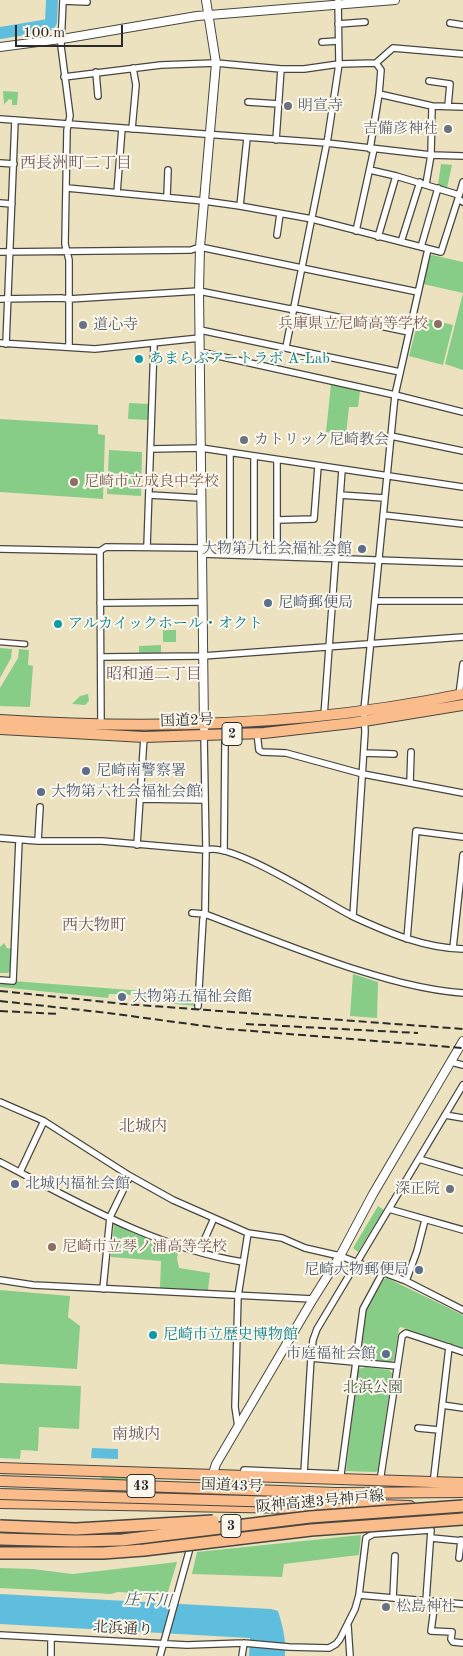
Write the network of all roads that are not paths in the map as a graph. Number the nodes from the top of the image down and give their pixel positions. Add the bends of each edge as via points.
1 (206, 0) edge
2 (395, 0) edge
3 (63, 1) edge
4 (87, 2) dead end
5 (338, 2) edge
6 (208, 15) junction
7 (365, 22) dead end
8 (450, 23) dead end
9 (338, 24) junction
10 (463, 25) edge
11 (61, 39) junction
12 (338, 41) junction
13 (322, 42) dead end
14 (0, 47) edge
15 (463, 54) edge
16 (216, 63) junction
17 (376, 63) junction
18 (339, 64) junction
19 (133, 68) junction
20 (281, 69) junction
21 (96, 72) junction
22 (437, 75) dead end
23 (64, 77) junction
24 (379, 94) junction
25 (98, 96) dead end
26 (248, 102) dead end
27 (279, 104) junction
28 (432, 106) junction
29 (448, 106) junction
30 (463, 107) edge
31 (0, 119) edge
32 (15, 120) junction
33 (68, 124) junction
34 (122, 128) junction
35 (132, 129) junction
36 (209, 135) junction
37 (247, 138) junction
38 (276, 140) junction
39 (327, 144) junction
40 (372, 149) junction
41 (431, 155) junction
42 (463, 156) edge
43 (0, 163) edge
44 (14, 164) junction
45 (168, 170) dead end
46 (370, 170) junction
47 (396, 176) junction
48 (420, 182) junction
49 (463, 182) edge
50 (426, 184) junction
51 (66, 188) junction
52 (438, 188) junction
53 (117, 193) junction
54 (167, 197) junction
55 (460, 199) edge
56 (204, 201) junction
57 (0, 203) edge
58 (12, 204) junction
59 (240, 206) junction
60 (280, 214) junction
61 (312, 219) junction
62 (356, 231) junction
63 (277, 234) dead end
64 (378, 237) junction
65 (401, 242) junction
66 (200, 247) junction
67 (421, 247) junction
68 (428, 249) junction
69 (0, 252) edge
70 (10, 252) junction
71 (67, 252) junction
72 (302, 268) junction
73 (199, 292) junction
74 (418, 292) junction
75 (3, 299) edge
76 (69, 299) junction
77 (294, 308) junction
78 (409, 332) junction
79 (200, 334) junction
80 (3, 343) edge
81 (154, 344) junction
82 (69, 347) junction
83 (286, 347) junction
84 (200, 352) junction
85 (400, 372) junction
86 (395, 395) junction
87 (463, 412) edge
88 (391, 436) junction
89 (201, 448) junction
90 (151, 449) junction
91 (463, 451) edge
92 (230, 453) junction
93 (254, 456) junction
94 (277, 460) junction
95 (318, 466) junction
96 (342, 470) junction
97 (386, 476) junction
98 (463, 487) edge
99 (150, 495) junction
100 (340, 495) junction
101 (201, 498) junction
102 (384, 498) junction
103 (383, 515) junction
104 (277, 520) junction
105 (463, 524) edge
106 (147, 547) junction
107 (0, 549) edge
108 (100, 551) junction
109 (202, 551) junction
110 (230, 555) junction
111 (254, 556) junction
112 (277, 556) junction
113 (335, 559) junction
114 (379, 559) junction
115 (463, 563) edge
116 (375, 601) junction
117 (463, 601) edge
118 (202, 602) junction
119 (100, 603) junction
120 (463, 637) edge
121 (0, 642) edge
122 (371, 643) junction
123 (25, 644) dead end
124 (328, 646) junction
125 (203, 656) junction
126 (101, 657) junction
127 (463, 664) edge
128 (461, 695) edge
129 (463, 705) edge
130 (364, 710) junction
131 (324, 716) junction
132 (0, 720) edge
133 (365, 721) junction
134 (203, 724) junction
135 (0, 729) edge
136 (101, 731) junction
137 (257, 733) junction
138 (204, 735) junction
139 (144, 737) junction
140 (225, 742) dead end
141 (411, 752) dead end
142 (364, 753) junction
143 (394, 754) dead end
144 (363, 774) junction
145 (410, 783) junction
146 (463, 793) edge
147 (140, 798) junction
148 (205, 800) junction
149 (40, 807) dead end
150 (0, 838) edge
151 (463, 838) edge
152 (19, 840) junction
153 (38, 841) junction
154 (137, 844) junction
155 (206, 850) junction
156 (224, 851) junction
157 (463, 855) edge
158 (192, 913) dead end
159 (205, 914) junction
160 (353, 916) junction
161 (407, 939) junction
162 (453, 948) junction
163 (463, 948) edge
164 (0, 980) edge
165 (463, 993) edge
166 (198, 1006) dead end
167 (463, 1041) edge
168 (452, 1062) junction
169 (463, 1065) edge
170 (463, 1085) edge
171 (0, 1102) edge
172 (445, 1115) junction
173 (463, 1118) edge
174 (44, 1121) junction
175 (419, 1159) junction
176 (0, 1162) edge
177 (20, 1172) junction
178 (463, 1172) edge
179 (130, 1176) junction
180 (389, 1209) junction
181 (110, 1217) junction
182 (214, 1218) junction
183 (425, 1220) junction
184 (463, 1230) edge
185 (248, 1233) junction
186 (200, 1252) junction
187 (340, 1256) junction
188 (243, 1262) junction
189 (357, 1263) junction
190 (383, 1272) junction
191 (0, 1280) edge
192 (406, 1281) junction
193 (103, 1288) junction
194 (238, 1296) junction
195 (313, 1299) junction
196 (463, 1310) edge
197 (449, 1347) junction
198 (463, 1352) edge
199 (311, 1358) junction
200 (356, 1361) junction
201 (397, 1366) junction
202 (442, 1405) junction
203 (463, 1408) edge
204 (238, 1427) junction
205 (418, 1428) dead end
206 (439, 1430) junction
207 (0, 1468) edge
208 (304, 1473) junction
209 (213, 1474) junction
210 (243, 1475) junction
211 (341, 1475) junction
212 (434, 1476) dead end
213 (377, 1477) junction
214 (0, 1481) edge
215 (463, 1483) edge
216 (463, 1492) edge
217 (0, 1494) edge
218 (340, 1502) junction
219 (0, 1503) edge
220 (463, 1506) edge
221 (202, 1507) junction
222 (235, 1508) junction
223 (463, 1511) edge
224 (310, 1517) junction
225 (463, 1519) edge
226 (0, 1526) edge
227 (431, 1538) junction
228 (0, 1539) edge
229 (462, 1540) edge
230 (0, 1552) edge
231 (395, 1556) dead end
232 (459, 1558) dead end
233 (359, 1595) junction
234 (393, 1598) junction
235 (426, 1601) junction
236 (435, 1601) junction
237 (463, 1604) edge
238 (348, 1624) junction
239 (0, 1635) edge
240 (52, 1638) junction
241 (164, 1641) junction
242 (244, 1643) junction
243 (463, 1643) edge
244 (289, 1647) junction
245 (329, 1648) junction
246 (51, 1656) edge
247 (160, 1656) edge
248 (242, 1656) edge
249 (288, 1656) edge
250 (326, 1656) edge
251 (350, 1656) edge

1 - 6 street
2 - 5 street
3 - 4 street
3 - 11 street
5 - 6 street
5 - 9 street
6 - 11 street
6 - 16 street
7 - 9 street
8 - 10 street
9 - 12 street
11 - 14 street
11 - 23 street
12 - 13 street
12 - 18 street
15 - 17 street via 393,48
16 - 19 street
16 - 20 street
16 - 36 street
17 - 18 street
17 - 24 street via 381,70
18 - 20 street
18 - 39 street
19 - 21 street
19 - 35 street via 136,85
20 - 27 street
21 - 23 street
21 - 25 street
22 - 29 street via 433,81 450,84
23 - 33 street via 70,116
24 - 28 street
24 - 40 street
26 - 27 street
27 - 38 street
28 - 29 street
28 - 41 street
29 - 30 street
31 - 32 street
32 - 33 street
32 - 44 street
33 - 34 street
33 - 51 street
34 - 35 street
34 - 53 street
35 - 36 street
36 - 37 street
36 - 56 street
37 - 38 street
37 - 59 street
38 - 39 street
39 - 40 street
39 - 61 street
40 - 41 street
40 - 46 street
41 - 42 street
41 - 50 street
43 - 44 street
44 - 58 street
45 - 54 street
46 - 47 street
46 - 62 street
47 - 48 street
47 - 64 street
48 - 50 street
48 - 65 street
49 - 55 street
50 - 52 street
51 - 53 street
51 - 71 street
52 - 55 street
52 - 67 street
53 - 54 street
54 - 56 street
55 - 68 street via 441,252
56 - 59 street
56 - 66 street
57 - 58 street
58 - 70 street
59 - 60 street
60 - 61 street
60 - 63 street
61 - 62 street
61 - 72 street
62 - 64 street
64 - 65 street
65 - 67 street
66 - 71 street via 191,250
66 - 72 street
66 - 73 street
67 - 68 street
68 - 74 street
69 - 70 street
70 - 71 street
70 - 75 street
71 - 76 street
72 - 74 street
72 - 77 street
73 - 76 street
73 - 77 street
73 - 79 street
74 - 78 street
75 - 76 street
75 - 80 street
76 - 82 street
77 - 78 street
77 - 83 street
78 - 85 street
79 - 81 street
79 - 83 street
79 - 84 street
80 - 82 street
81 - 82 street via 95,349
81 - 90 street
83 - 85 street
84 - 86 street
84 - 89 street
85 - 86 street
86 - 87 street
86 - 88 street
88 - 91 street
88 - 97 street
89 - 90 street
89 - 92 street
89 - 101 street
90 - 99 street
92 - 93 street
92 - 110 street
93 - 94 street
93 - 111 street
94 - 95 street
94 - 104 street
95 - 96 street
95 - 104 street via 314,519
96 - 97 street
96 - 100 street
97 - 98 street
97 - 102 street
99 - 101 street
99 - 106 street
100 - 102 street
100 - 113 street
101 - 109 street
102 - 103 street
103 - 105 street
103 - 114 street
104 - 112 street
106 - 108 street via 106,547
106 - 109 street
107 - 108 street
108 - 119 street
109 - 110 street
109 - 118 street
110 - 111 street
111 - 112 street
112 - 113 street
113 - 114 street
113 - 124 street
114 - 115 street
114 - 116 street
116 - 117 street
116 - 122 street
118 - 119 street
118 - 125 street
119 - 126 street
120 - 122 street
121 - 123 street
122 - 124 street
122 - 130 street
124 - 125 street
124 - 131 street
125 - 126 street
125 - 134 street
126 - 136 street
127 - 128 street
128 - 130 highway, 国道2号 / 2
129 - 133 highway, 国道2号 / 2
130 - 131 highway, 国道2号 / 2
130 - 133 street
131 - 134 highway, 国道2号 / 2
132 - 136 highway, 国道2号 / 2
133 - 137 highway, 国道2号 / 2
133 - 142 street
134 - 136 highway, 国道2号 / 2
134 - 138 street
135 - 136 highway, 国道2号 / 2
136 - 139 highway, 国道2号 / 2
137 - 138 highway, 国道2号 / 2
137 - 144 street via 262,752 286,754
138 - 139 highway, 国道2号 / 2
138 - 148 street
139 - 147 street
140 - 156 street
141 - 145 street
142 - 143 street
142 - 144 street
144 - 145 street
144 - 160 street
145 - 146 street
147 - 148 street
147 - 154 street
148 - 155 street
149 - 153 street
150 - 152 street
151 - 161 street via 416,831
152 - 153 street
152 - 164 street via 13,981
153 - 154 street
154 - 155 street
155 - 156 street
155 - 159 street
156 - 160 street via 262,865
157 - 162 street
158 - 159 street
159 - 165 street via 393,982
159 - 166 street
160 - 161 street
161 - 162 street via 429,946
162 - 163 street
167 - 168 street
168 - 169 street
168 - 187 street
170 - 172 street
171 - 174 street
172 - 173 street
172 - 175 street
174 - 177 street
174 - 179 street
175 - 178 street
175 - 180 street
176 - 177 street
177 - 181 street
179 - 181 street
179 - 182 street
180 - 183 street
180 - 189 street
181 - 186 street via 157,1239
181 - 193 street
182 - 185 street
182 - 186 street
183 - 184 street
183 - 192 street
185 - 187 street via 282,1238 305,1248
185 - 188 street
186 - 188 street
187 - 189 street
187 - 195 street
188 - 194 street
189 - 190 street
189 - 199 street via 317,1329
190 - 192 street
190 - 200 street via 363,1309
191 - 193 street
192 - 196 street
193 - 194 street
194 - 195 street
194 - 204 street via 235,1407
195 - 204 street
197 - 198 street
197 - 201 street via 406,1333 402,1336
197 - 202 street
199 - 200 street
199 - 208 street
200 - 201 street
200 - 211 street
201 - 213 street
202 - 203 street
202 - 206 street
204 - 209 street
205 - 206 street
206 - 212 street
207 - 209 highway
208 - 210 street via 244,1470
208 - 211 street
209 - 210 highway
209 - 221 street
210 - 211 highway
210 - 222 highway
211 - 213 highway
213 - 215 highway
214 - 218 highway, 国道43号 / 43, bridge via 281,1491
216 - 218 highway, 国道43号 / 43 via 371,1492
217 - 218 highway, 国道43号 / 43, bridge
218 - 222 highway
218 - 223 highway via 371,1507
219 - 221 highway
220 - 224 highway, 阪神高速3号神戸線 / 3, bridge
221 - 222 highway
221 - 241 street
224 - 226 highway, bridge via 76,1529
224 - 228 highway, 阪神高速3号神戸線 / 3, bridge via 122,1540
225 - 230 highway, 阪神高速3号神戸線 / 3, bridge via 311,1530 103,1553
227 - 229 street
227 - 233 street via 431,1530 373,1534 366,1538
227 - 235 street
229 - 232 street
231 - 234 street
233 - 234 street
233 - 238 street
234 - 235 street
235 - 236 street
236 - 237 street
236 - 243 street via 431,1631 452,1632 453,1642
238 - 245 street via 336,1644
238 - 251 street
239 - 240 street, 北浜通り
240 - 241 street, 北浜通り
240 - 246 street
241 - 242 street, 北浜通り via 187,1645
241 - 247 street
242 - 244 street, 北浜通り
242 - 248 street
244 - 245 street, 北浜通り
244 - 249 street
245 - 250 street

